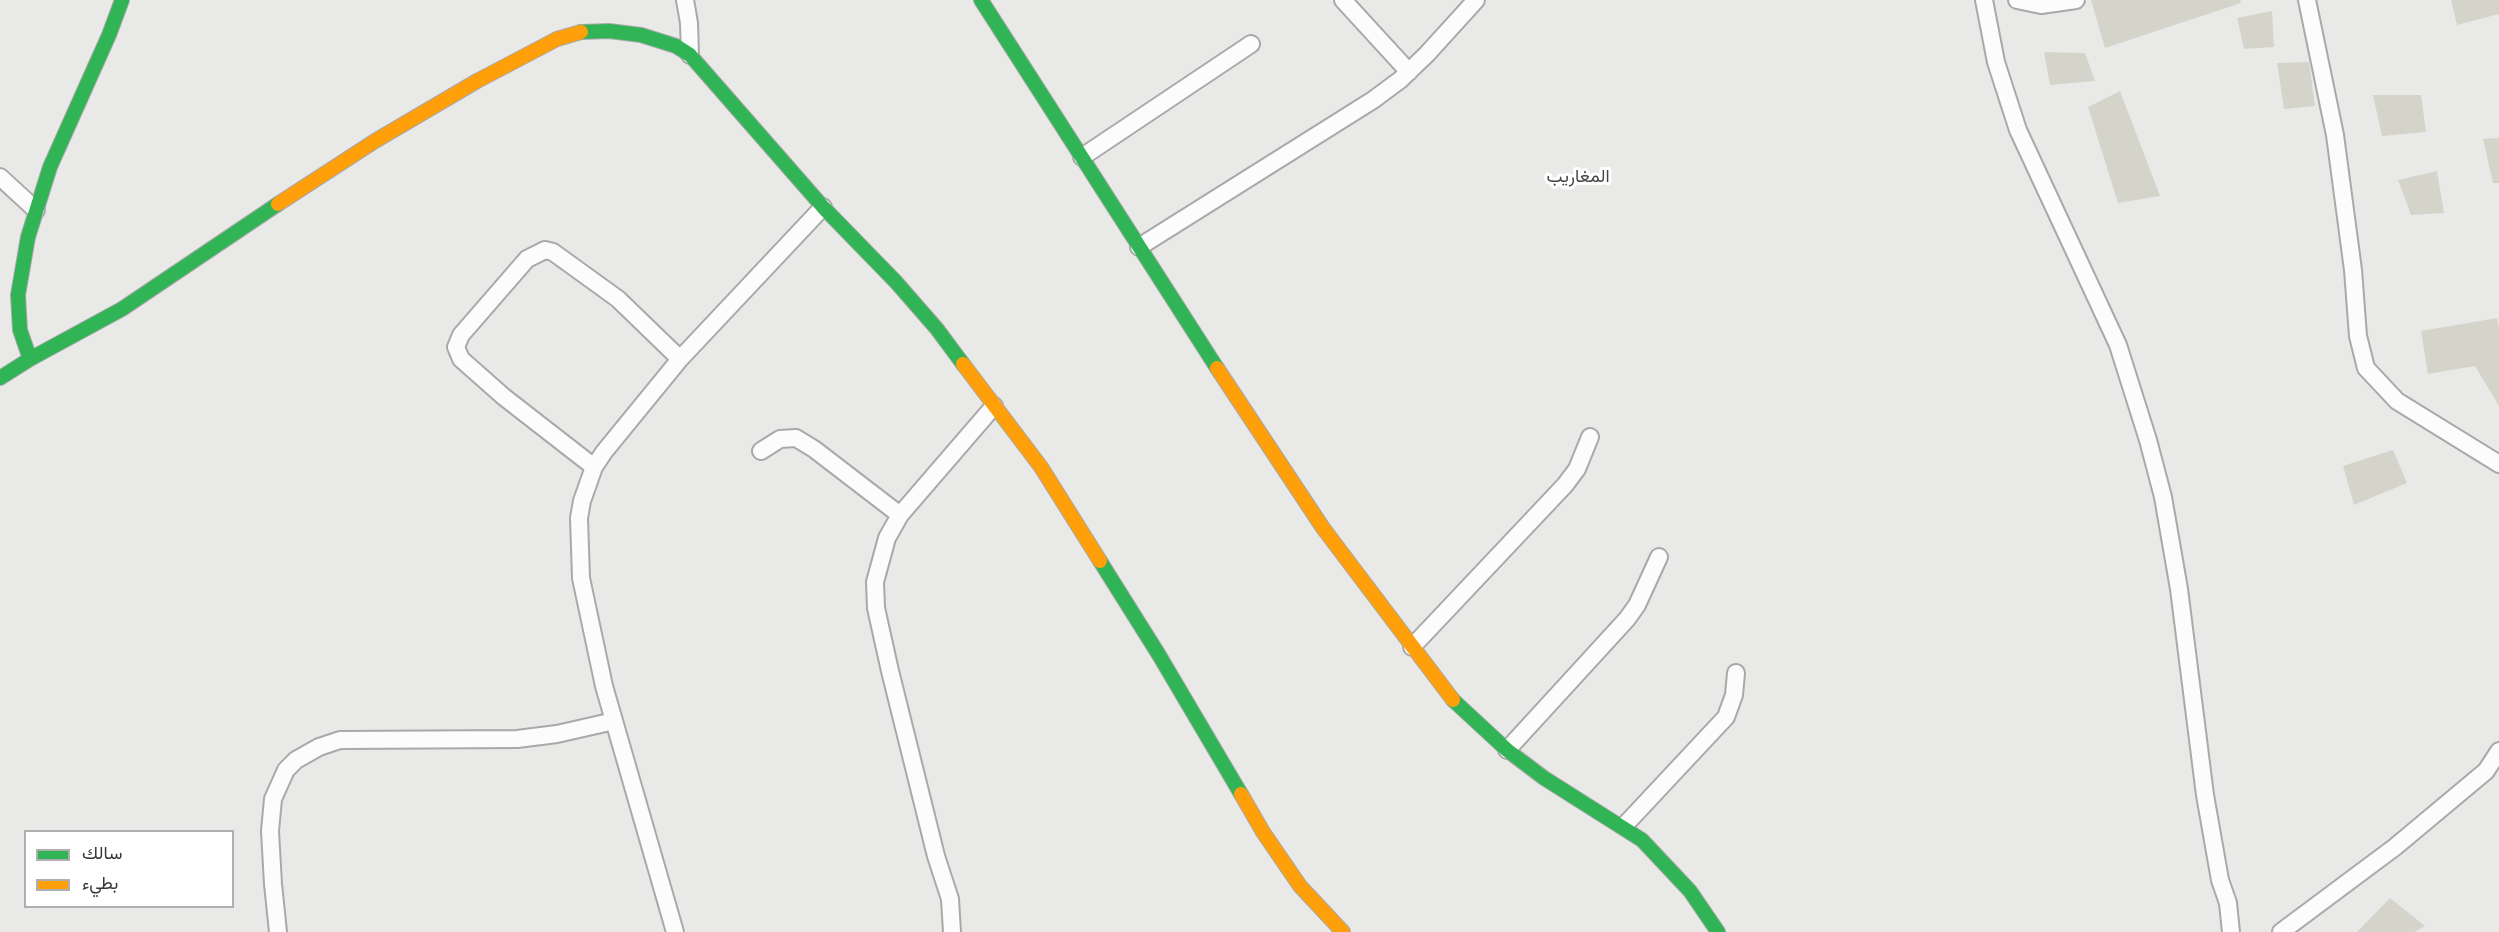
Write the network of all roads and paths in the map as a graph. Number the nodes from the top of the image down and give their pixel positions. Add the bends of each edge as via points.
1 (122, 0) edge
2 (685, 0) edge
3 (981, 0) edge
4 (1343, 0) edge
5 (1476, 0) edge
6 (1984, 0) edge
7 (2017, 0) edge
8 (2076, 0) edge
9 (2307, 0) edge
10 (1251, 44) dead end
11 (690, 55) junction
12 (1409, 72) junction
13 (1082, 157) junction
14 (0, 177) edge
15 (823, 207) junction
16 (36, 210) junction
17 (1139, 247) junction
18 (30, 359) junction
19 (680, 359) junction
20 (0, 378) edge
21 (994, 406) junction
22 (1590, 437) dead end
23 (761, 451) dead end
24 (2499, 464) edge
25 (594, 467) junction
26 (900, 515) junction
27 (1659, 557) dead end
28 (1412, 647) junction
29 (1736, 673) dead end
30 (614, 721) junction
31 (1507, 750) junction
32 (2499, 751) edge
33 (1624, 826) junction
34 (278, 932) edge
35 (675, 932) edge
36 (952, 932) edge
37 (1343, 932) edge
38 (1718, 932) edge
39 (2231, 932) edge
40 (2281, 932) edge

1 - 16 street via 50,167
2 - 11 street
3 - 13 street
4 - 12 street
5 - 12 street
6 - 39 street via 1996,62 2018,130 2118,345 2148,440 2163,497 2205,795
7 - 8 street via 2042,5
9 - 24 street via 2335,135 2358,336 2366,368 2397,401
10 - 13 street
11 - 15 street
11 - 18 street via 663,41 625,32 586,31 557,39 375,141 122,309
12 - 17 street via 1373,100
13 - 17 street
14 - 16 street
15 - 19 street
15 - 21 street via 937,329
16 - 18 street via 18,295 20,330
17 - 28 street via 1316,519
18 - 20 street
19 - 25 street
19 - 25 street via 618,299 545,250 527,259 461,334 456,347 461,359 504,398
21 - 26 street
21 - 37 street via 1041,466 1263,832 1300,886
22 - 28 street via 1577,469 1565,485
23 - 26 street via 780,440 796,438
25 - 30 street via 579,518 581,578
26 - 36 street via 879,561 876,608 950,899
27 - 31 street via 1627,619
28 - 31 street via 1455,703
29 - 33 street via 1726,717
30 - 34 street via 517,739 340,740 296,760 286,770 273,799 270,831
30 - 35 street
31 - 33 street via 1544,778
32 - 40 street via 2486,771 2395,847
33 - 38 street via 1659,856 1690,891

